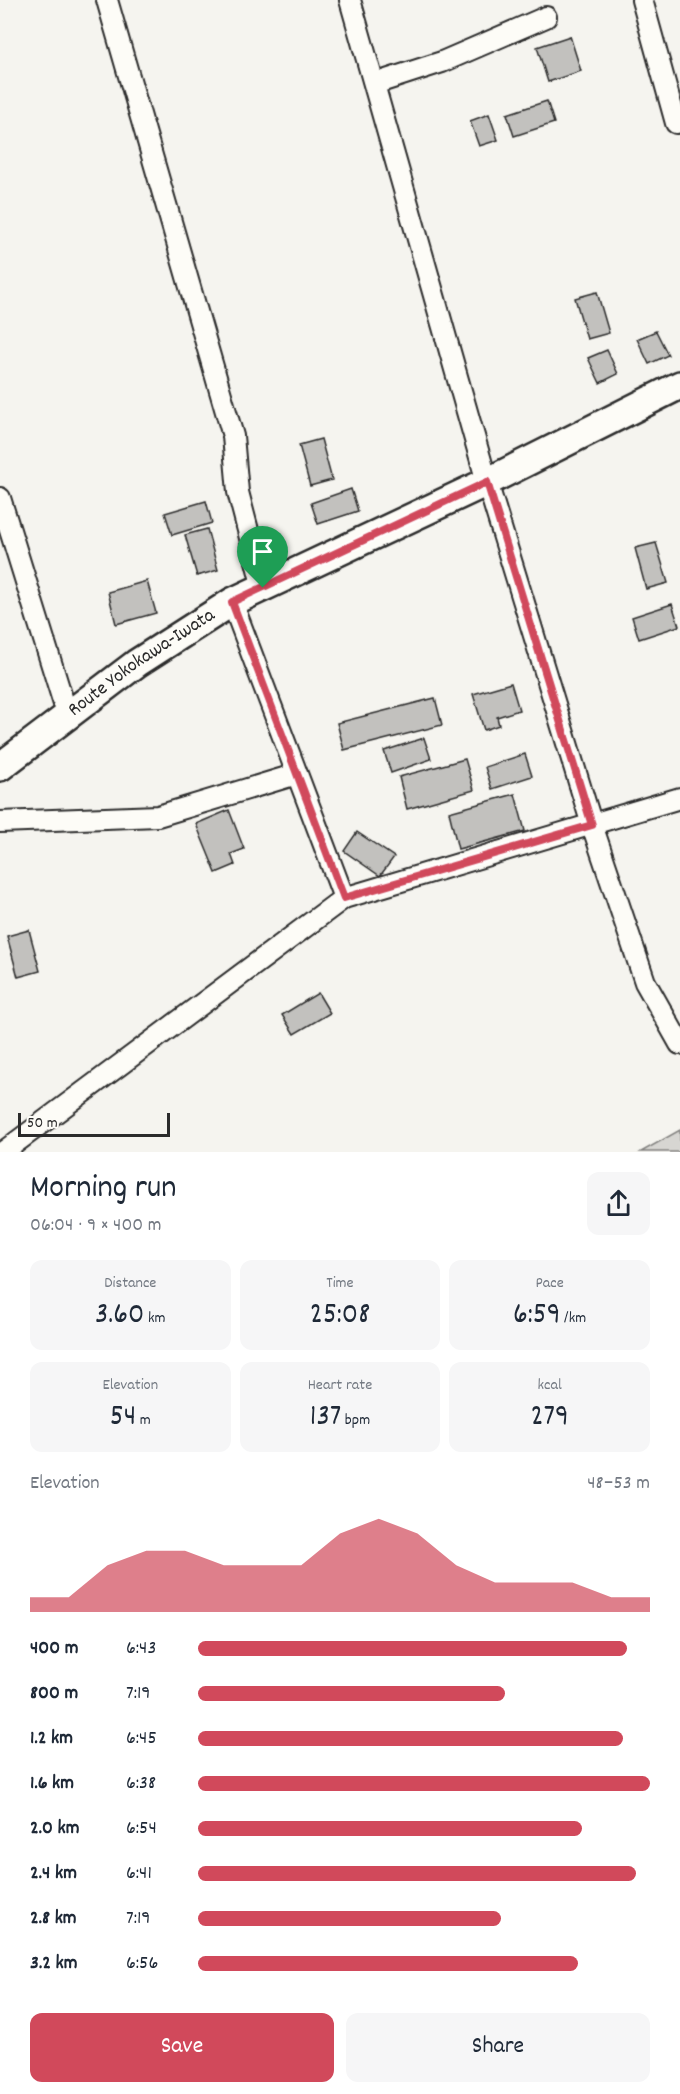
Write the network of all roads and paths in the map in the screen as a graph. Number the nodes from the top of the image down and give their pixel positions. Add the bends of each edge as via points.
1 (107, 0) edge
2 (350, 0) edge
3 (642, 0) edge
4 (546, 17) dead end
5 (374, 84) junction
6 (680, 122) edge
7 (680, 385) edge
8 (487, 482) junction
9 (0, 498) edge
10 (263, 588) junction
11 (232, 602) junction
12 (68, 717) junction
13 (0, 767) edge
14 (297, 774) junction
15 (680, 798) edge
16 (0, 822) edge
17 (592, 825) junction
18 (344, 898) junction
19 (680, 1044) edge
20 (3, 1152) edge

1 - 10 street via 233,436 238,492
2 - 5 street
3 - 6 street via 676,123
4 - 5 street via 442,62
5 - 8 street
7 - 8 main road, Route Yokokawa-Iwata
8 - 10 main road, Route Yokokawa-Iwata
8 - 17 street
9 - 12 street
10 - 11 main road, Route Yokokawa-Iwata
11 - 12 main road, Route Yokokawa-Iwata via 137,663
11 - 14 street
12 - 13 main road, Route Yokokawa-Iwata
14 - 16 street via 158,816
14 - 18 street
15 - 17 street
17 - 18 street
17 - 19 street via 645,982
18 - 20 street

